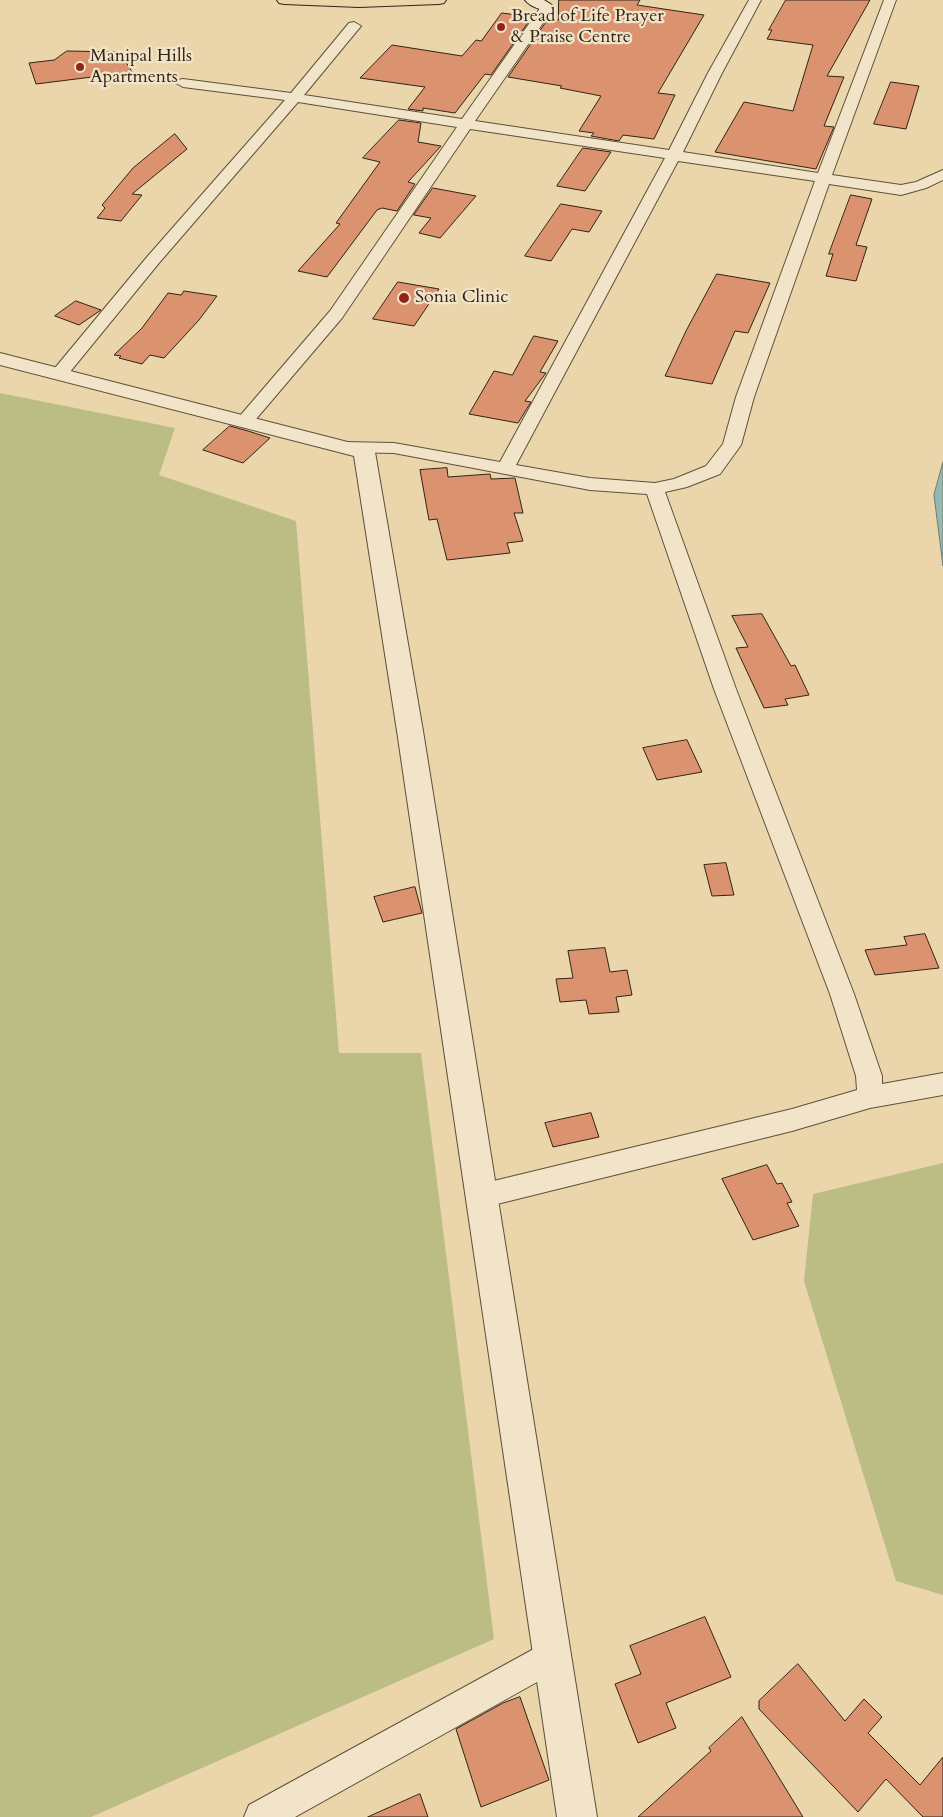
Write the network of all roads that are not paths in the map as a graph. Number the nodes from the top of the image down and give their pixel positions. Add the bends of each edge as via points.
1 (284, 0) edge
2 (439, 0) edge
3 (532, 0) edge
4 (755, 0) edge
5 (890, 0) edge
6 (545, 4) edge
7 (354, 26) dead end
8 (183, 83) dead end
9 (294, 99) junction
10 (466, 124) junction
11 (674, 155) junction
12 (943, 174) edge
13 (825, 178) junction
14 (0, 359) edge
15 (59, 374) junction
16 (245, 421) junction
17 (344, 447) junction
18 (505, 469) junction
19 (654, 489) junction
20 (943, 1084) edge
21 (870, 1097) junction
22 (481, 1196) junction
23 (552, 1655) junction
24 (261, 1817) edge
25 (576, 1817) edge

1 - 2 highway via 359,3
3 - 6 street
4 - 11 street
5 - 13 street
6 - 10 street
7 - 9 street
8 - 9 street
9 - 10 street
9 - 15 street via 152,260
10 - 11 street
10 - 16 street via 336,314
11 - 13 street
11 - 18 street
12 - 13 street via 901,190
13 - 19 street via 784,284 732,445 714,470
14 - 15 street
15 - 16 street
16 - 17 street
17 - 18 street via 394,448
17 - 22 street via 364,452
18 - 19 street via 590,484
19 - 21 street via 725,689 842,994 869,1076
20 - 21 street
21 - 22 street via 792,1120
22 - 23 street
23 - 24 street
23 - 25 street

